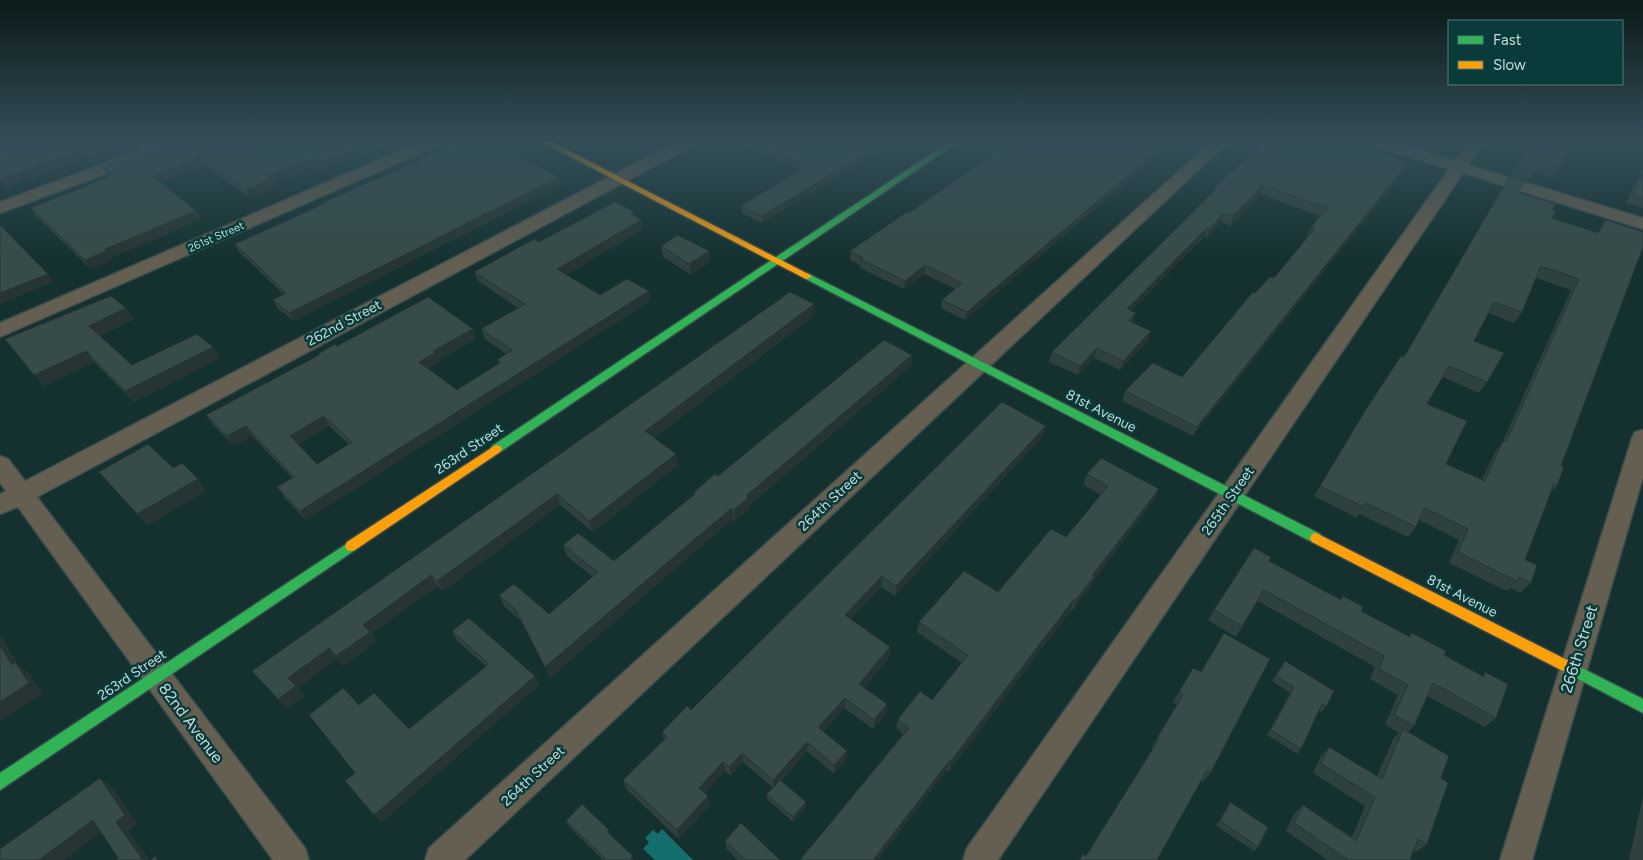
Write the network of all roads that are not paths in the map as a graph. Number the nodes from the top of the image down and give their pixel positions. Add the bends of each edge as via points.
1 (69, 182) edge
2 (341, 182) edge
3 (610, 182) edge
4 (626, 182) edge
5 (894, 182) edge
6 (1176, 182) edge
7 (1448, 182) edge
8 (1508, 182) edge
9 (0, 208) edge
10 (1643, 224) edge
11 (777, 261) junction
12 (0, 331) edge
13 (979, 364) junction
14 (1643, 438) edge
15 (0, 465) edge
16 (1232, 494) junction
17 (11, 499) edge
18 (1573, 670) junction
19 (157, 676) junction
20 (1643, 706) edge
21 (0, 782) edge
22 (293, 860) edge
23 (441, 860) edge
24 (979, 860) edge
25 (1516, 860) edge

1 - 9 street
2 - 12 street, 261st Street
3 - 17 street, 262nd Street
4 - 11 street, 81st Avenue
5 - 11 street, 263rd Street
6 - 13 street, 264th Street
7 - 16 street, 265th Street
8 - 10 street
11 - 13 street, 81st Avenue
11 - 19 street, 263rd Street
13 - 16 street, 81st Avenue
13 - 23 street, 264th Street
14 - 18 street, 266th Street
15 - 17 street, 82nd Avenue
16 - 18 street, 81st Avenue
16 - 24 street, 265th Street
17 - 19 street, 82nd Avenue
18 - 20 street, 81st Avenue
18 - 25 street, 266th Street
19 - 21 street, 263rd Street
19 - 22 street, 82nd Avenue

